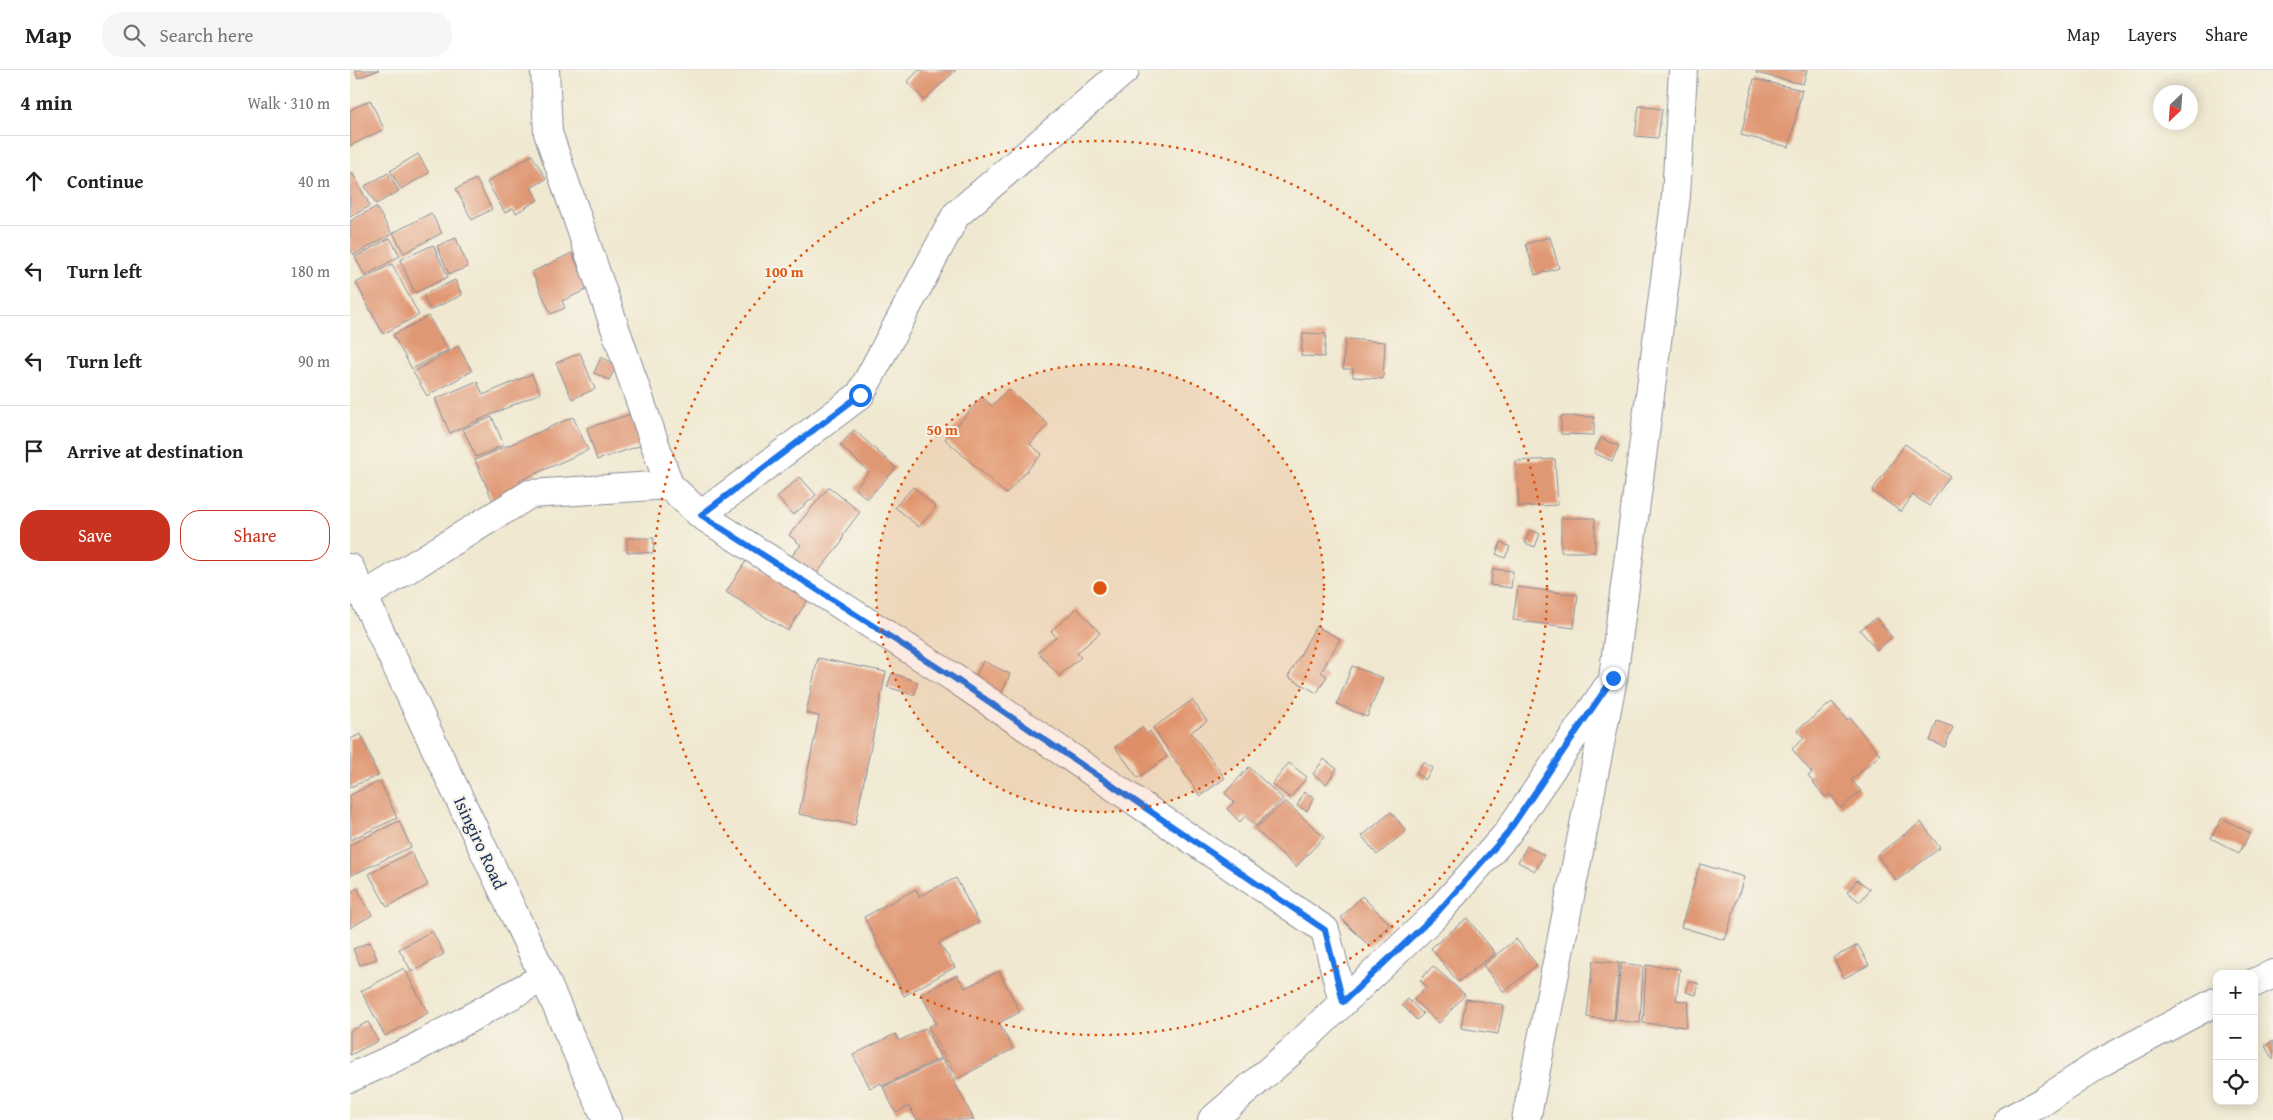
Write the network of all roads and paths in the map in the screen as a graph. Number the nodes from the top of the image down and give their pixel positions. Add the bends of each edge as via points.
1 (545, 70) edge
2 (1125, 70) edge
3 (1683, 70) edge
4 (669, 485) junction
5 (701, 515) junction
6 (350, 568) edge
7 (364, 596) junction
8 (1613, 678) junction
9 (2273, 974) edge
10 (544, 977) junction
11 (2258, 981) edge
12 (1343, 1002) junction
13 (2213, 1003) edge
14 (350, 1078) edge
15 (607, 1120) edge
16 (1212, 1120) edge
17 (1526, 1120) edge
18 (2008, 1120) edge

1 - 4 street via 548,133
2 - 5 street via 956,215 860,395
3 - 8 street via 1676,196
4 - 5 street
4 - 7 street via 530,494
5 - 12 street via 954,678 1325,930
6 - 7 street, Isingiro Road
7 - 10 street, Isingiro Road
8 - 12 street via 1506,835 1436,914
8 - 17 street
9 - 11 street
10 - 14 street via 412,1050
10 - 15 street, Isingiro Road
12 - 16 street
13 - 18 street via 2102,1062 2042,1102

